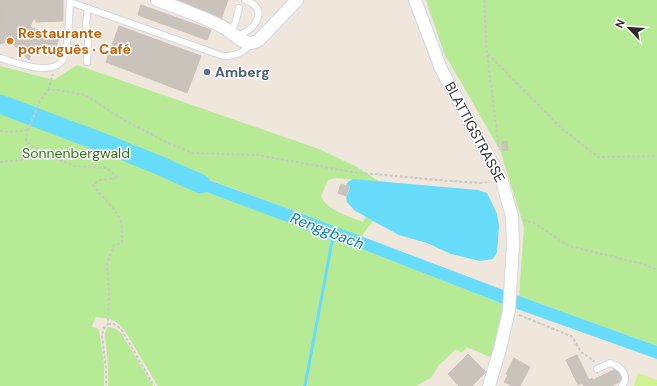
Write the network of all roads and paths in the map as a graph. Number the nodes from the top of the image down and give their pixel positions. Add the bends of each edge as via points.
1 (158, 0) edge
2 (245, 0) edge
3 (297, 0) edge
4 (416, 0) edge
5 (484, 0) edge
6 (70, 1) edge
7 (253, 2) edge
8 (88, 8) junction
9 (239, 8) dead end
10 (233, 34) junction
11 (254, 42) junction
12 (487, 53) junction
13 (0, 58) edge
14 (87, 62) dead end
15 (56, 66) junction
16 (48, 90) junction
17 (28, 130) junction
18 (0, 131) edge
19 (499, 150) dead end
20 (657, 156) edge
21 (51, 158) junction
22 (0, 162) edge
23 (502, 181) junction
24 (512, 216) junction
25 (657, 270) edge
26 (512, 312) junction
27 (108, 324) junction
28 (597, 369) joint
29 (106, 386) edge
30 (154, 386) edge
31 (489, 386) edge
32 (622, 386) edge

1 - 10 street via 214,22
2 - 7 lane
3 - 11 street via 266,34
4 - 23 street, BLATTIGSTRASSE via 441,69
5 - 12 path
6 - 8 lane
6 - 15 lane via 65,54
7 - 10 lane via 259,14 255,23 248,30
8 - 11 lane via 223,56 237,54 249,48
8 - 14 lane
9 - 10 lane
10 - 11 street via 247,42
12 - 19 path
12 - 20 path via 561,128 598,157
13 - 15 lane via 37,68
15 - 16 path
16 - 17 path via 40,100
16 - 23 path via 84,94 124,120 193,153 257,155 352,172 438,180 480,183
17 - 18 path
17 - 21 path via 26,140 29,144
21 - 22 path via 37,157
21 - 27 path via 74,166 107,168 118,178 100,180 93,185 111,204 121,223 122,242 114,245 107,262
23 - 24 street, BLATTIGSTRASSE
24 - 25 path via 534,223 569,246 643,264
24 - 26 street, BLATTIGSTRASSE
26 - 28 path via 573,338 581,352 593,360
26 - 31 street, BLATTIGSTRASSE
27 - 29 path via 102,335
27 - 30 path via 114,324 121,329
28 - 32 lane via 610,363 616,365 624,374

